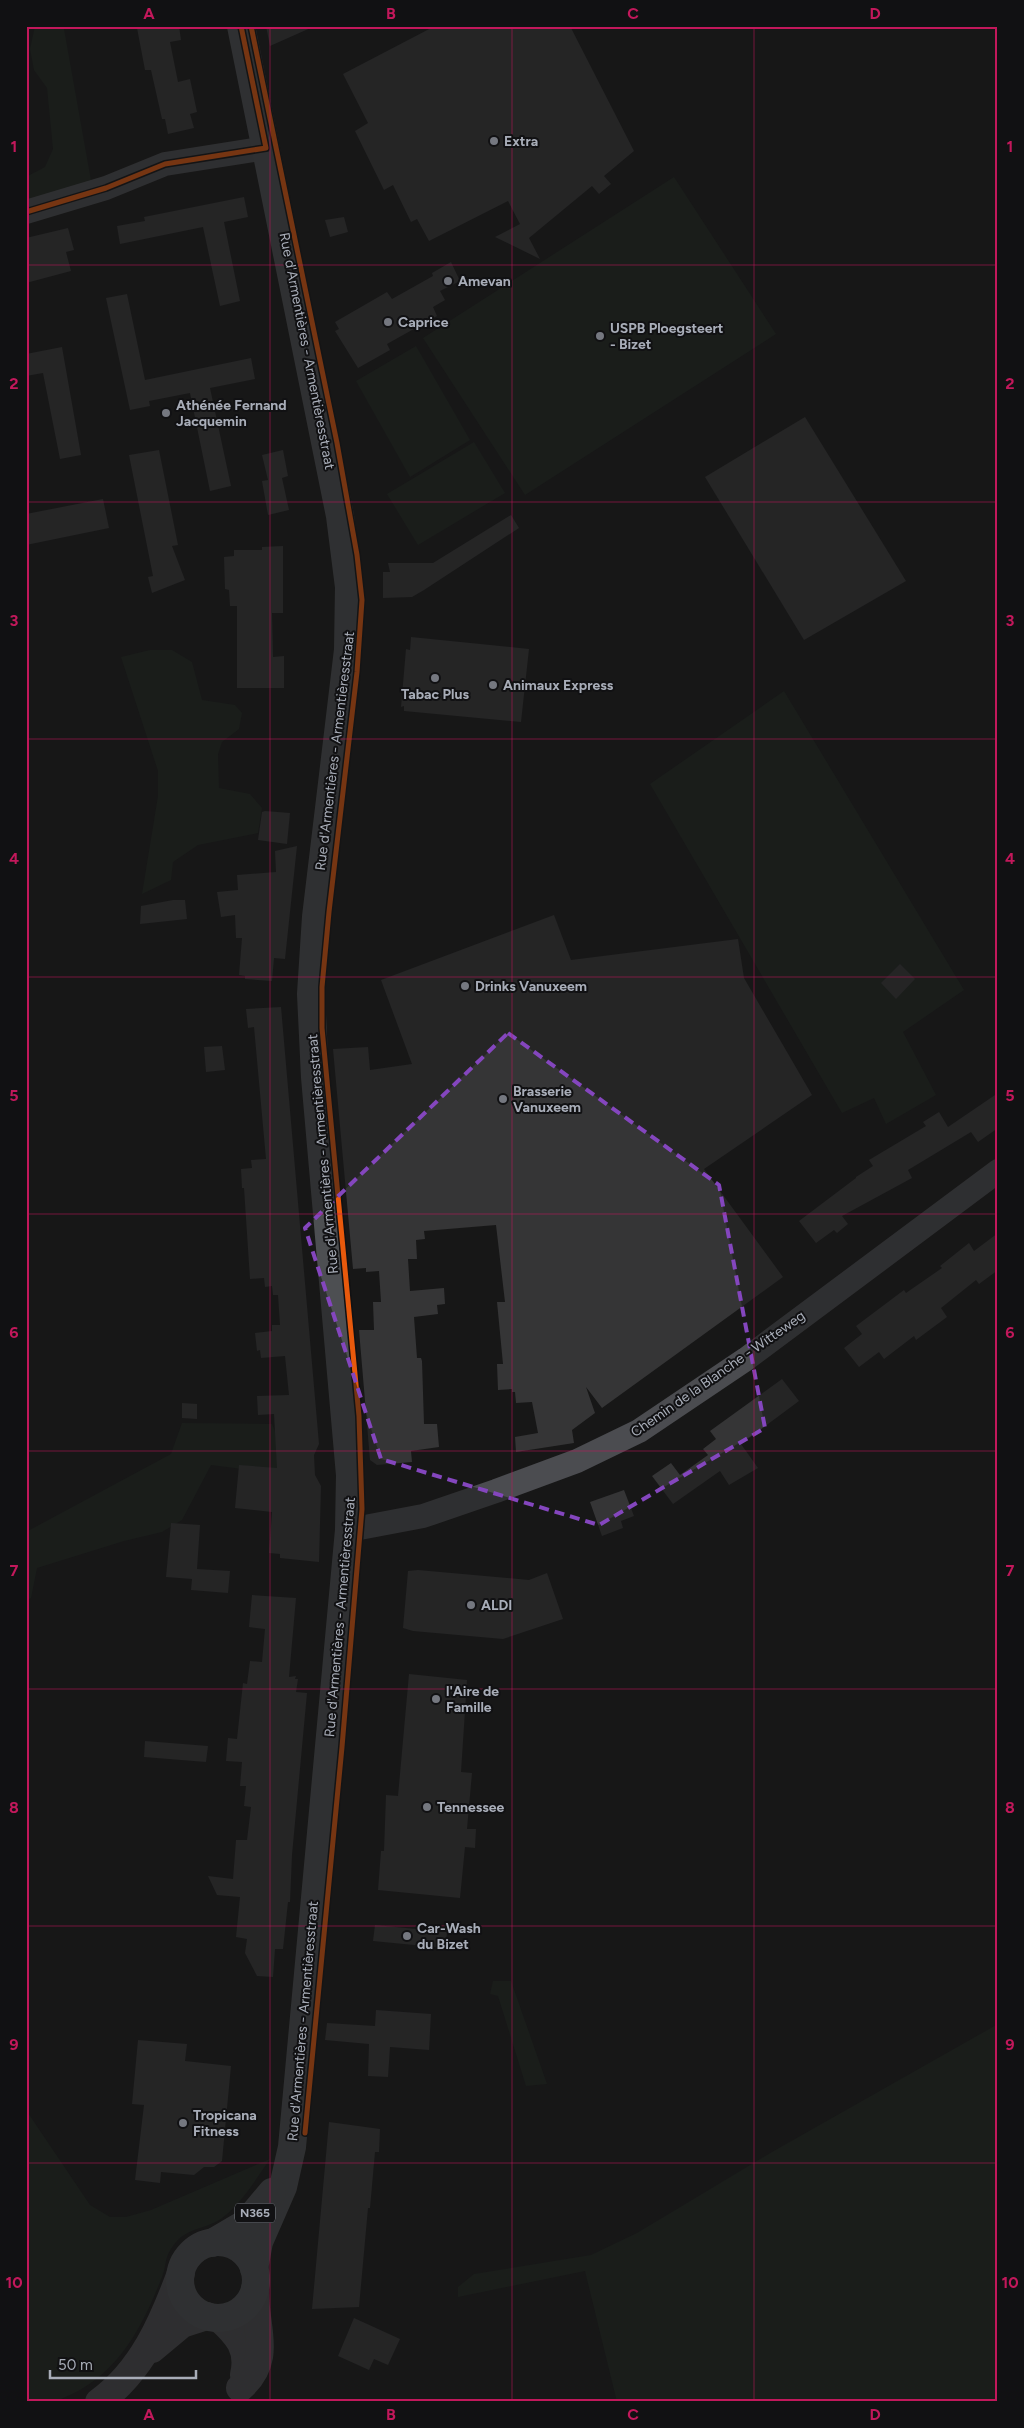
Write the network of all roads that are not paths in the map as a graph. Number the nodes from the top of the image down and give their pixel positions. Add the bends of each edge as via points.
1 (241, 26) edge
2 (266, 148) junction
3 (26, 212) edge
4 (998, 1171) edge
5 (349, 1530) junction
6 (287, 2171) junction
7 (212, 2243) junction
8 (181, 2273) junction
9 (255, 2279) junction
10 (213, 2317) junction
11 (142, 2358) junction
12 (236, 2395) edge
13 (99, 2402) edge

1 - 2 main road, Rue d'Armentières - Armentièresstraat / N365
2 - 3 street via 164,164 106,188
2 - 5 main road, Rue d'Armentières - Armentièresstraat / N365 via 340,516 349,587 348,650 316,916 311,994 315,1077 350,1476
4 - 5 street, Chemin de la Blanche - Witteweg via 746,1359 639,1432 577,1461 441,1510
5 - 6 main road, Rue d'Armentières - Armentièresstraat / N365 via 294,2127
6 - 7 main road, Rue d'Armentières - Armentièresstraat / N365 via 246,2223
6 - 9 main road, Rue d'Armentières - Armentièresstraat / N365 via 278,2202 260,2242
7 - 8 main road, N365 via 191,2253
7 - 9 main road via 224,2242 240,2249 247,2255
8 - 10 main road, N365 via 181,2288 186,2300 195,2310
8 - 11 street
9 - 10 main road, N365 via 249,2302 238,2312
9 - 12 street, N365 via 260,2357 255,2373
10 - 11 street via 182,2324
10 - 12 street, N365 via 239,2338 245,2352 246,2366
11 - 13 street

